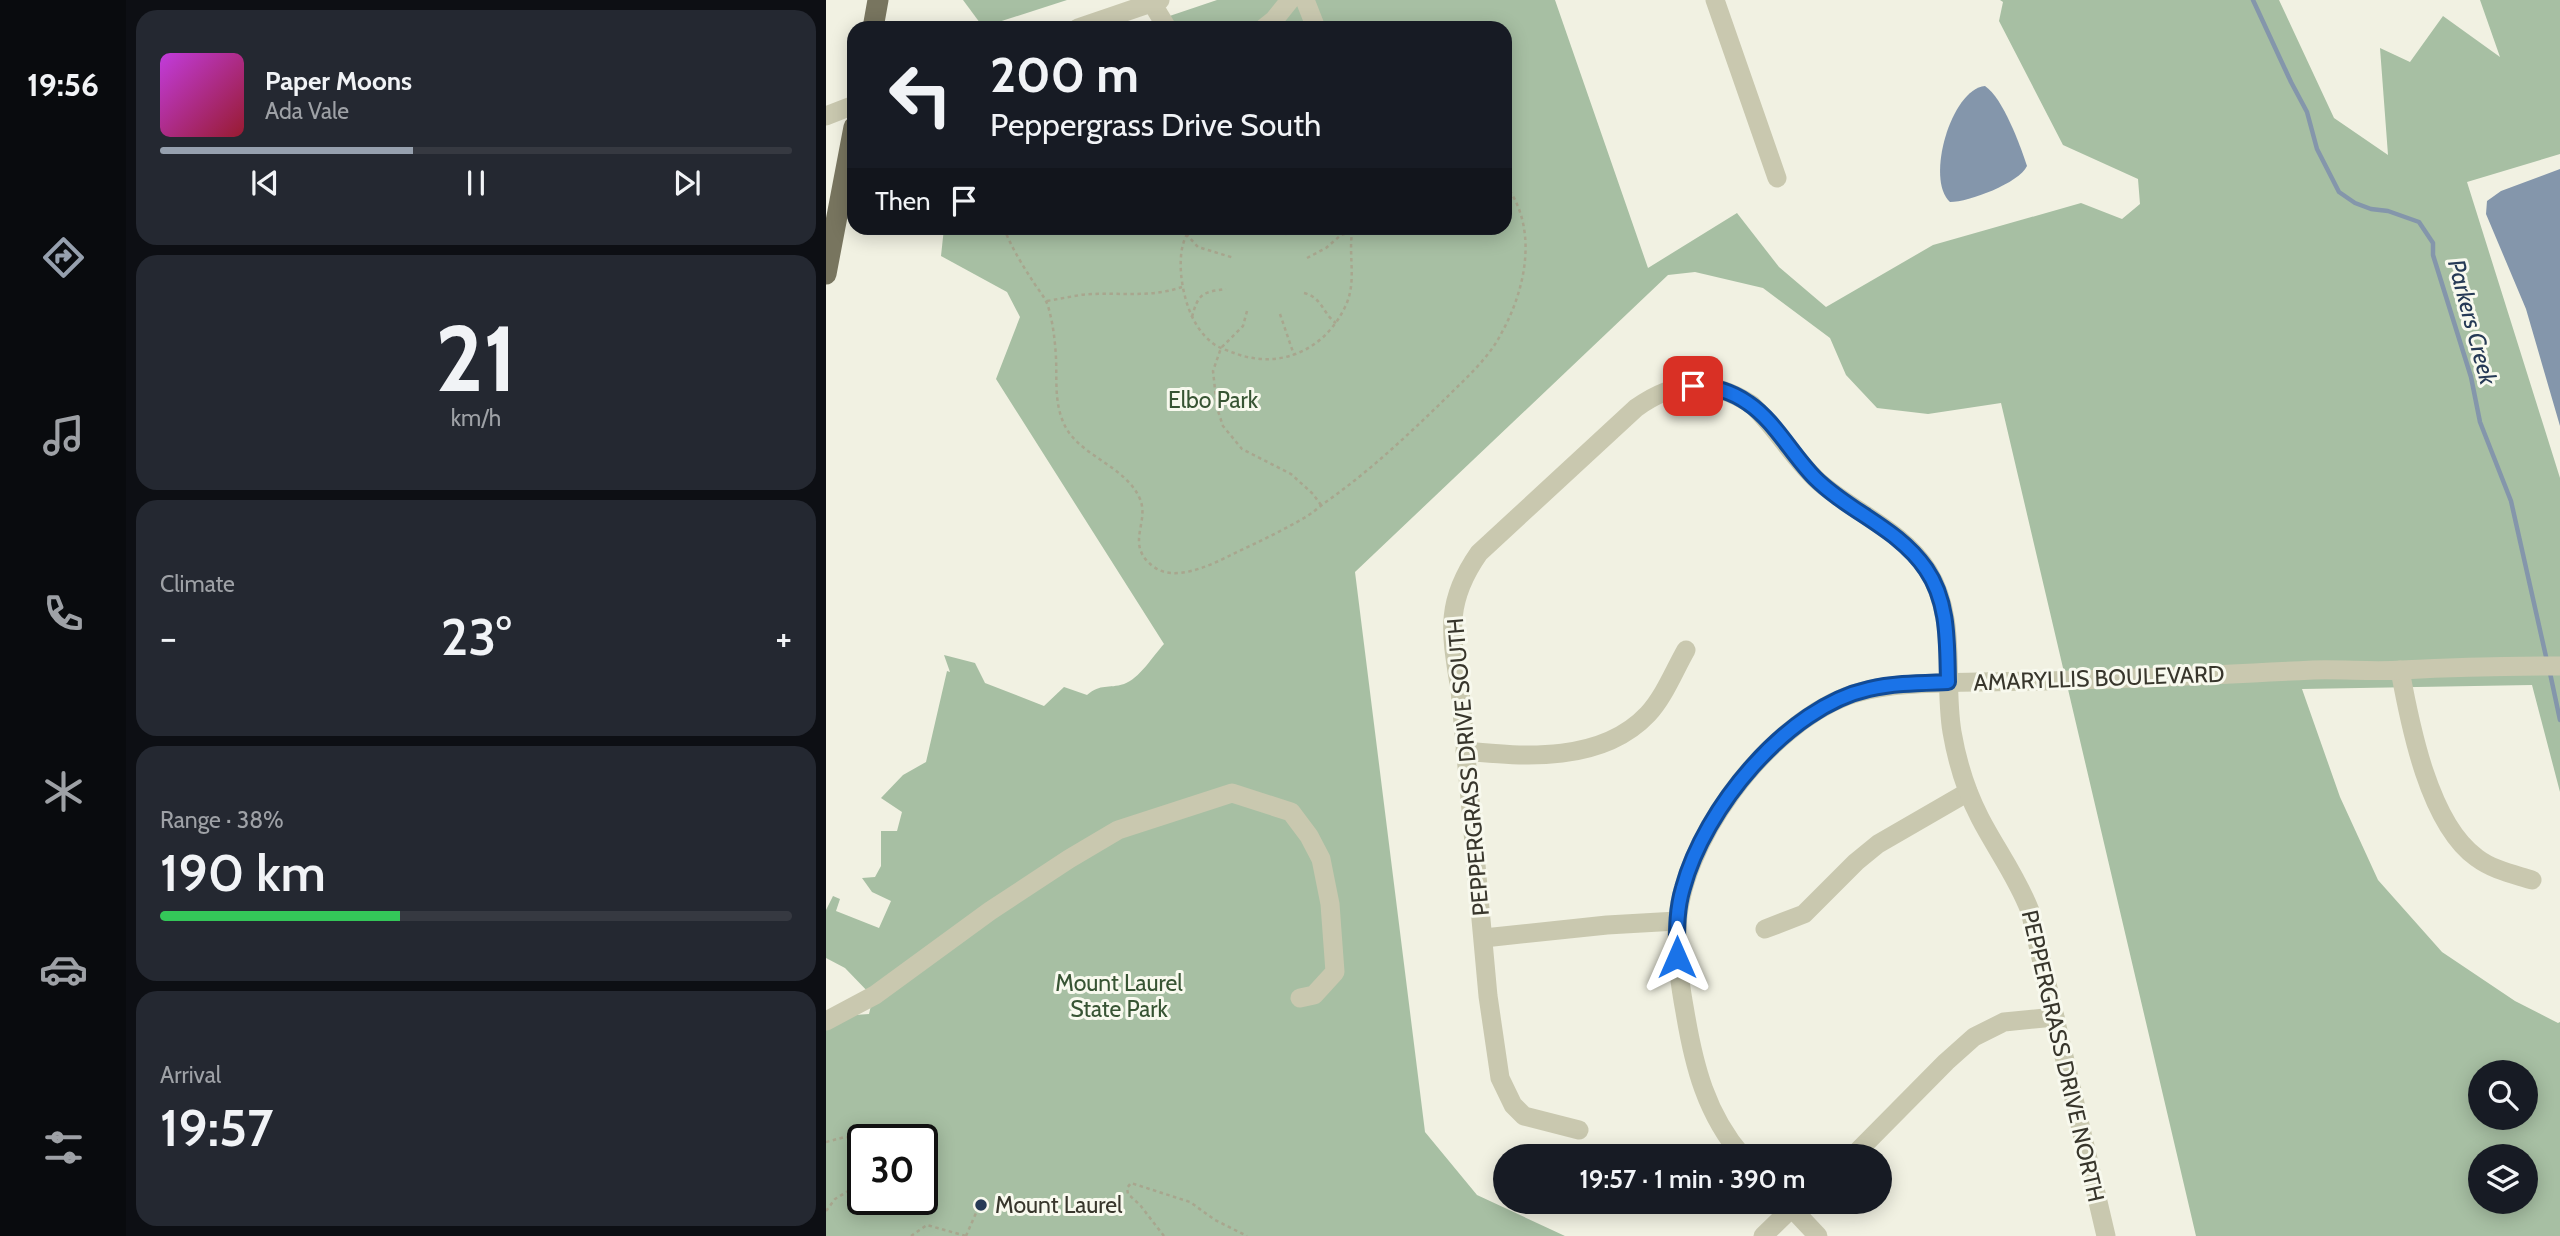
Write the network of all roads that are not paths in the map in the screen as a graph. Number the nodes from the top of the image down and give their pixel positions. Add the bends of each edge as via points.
1 (878, 0) edge
2 (1290, 0) edge
3 (1305, 0) edge
4 (1715, 0) edge
5 (1156, 1) edge
6 (874, 21) edge
7 (1098, 21) edge
8 (1164, 21) edge
9 (1273, 21) edge
10 (1313, 21) edge
11 (847, 108) edge
12 (826, 116) edge
13 (847, 164) edge
14 (1777, 178) dead end
15 (826, 274) edge
16 (1686, 650) dead end
17 (2560, 666) edge
18 (2400, 670) junction
19 (1948, 682) junction
20 (1465, 751) junction
21 (1968, 792) junction
22 (2532, 880) dead end
23 (1677, 922) junction
24 (1765, 929) dead end
25 (1484, 938) junction
26 (1300, 998) dead end
27 (2054, 1017) junction
28 (826, 1021) edge
29 (1579, 1130) dead end
30 (1732, 1144) edge
31 (1865, 1144) edge
32 (1782, 1214) edge
33 (1799, 1214) edge
34 (1763, 1236) edge
35 (1818, 1236) edge
36 (2106, 1236) edge

1 - 6 main road
2 - 9 street
3 - 10 street
4 - 14 street
5 - 7 street
5 - 8 street
11 - 12 street
13 - 15 main road
16 - 20 street via 1648,714 1611,741 1527,755
17 - 18 street, AMARYLLIS BOULEVARD
18 - 19 street, AMARYLLIS BOULEVARD
18 - 22 street via 2413,740 2433,794 2455,833 2474,857
19 - 20 street, PEPPERGRASS DRIVE SOUTH via 1942,605 1934,582 1917,557 1818,481 1752,405 1709,386 1677,387 1636,408 1491,541 1461,580 1452,625
19 - 21 street, PEPPERGRASS DRIVE NORTH via 1952,732
19 - 23 street, AMARYLLIS BOULEVARD via 1868,689 1828,704 1776,740 1748,772 1700,845 1683,888
20 - 25 street, PEPPERGRASS DRIVE SOUTH
21 - 24 street via 1878,844 1804,914
21 - 27 street, PEPPERGRASS DRIVE NORTH via 2024,894
23 - 25 street
23 - 30 street, AMARYLLIS BOULEVARD via 1680,980 1698,1077 1718,1125
25 - 29 street, PEPPERGRASS DRIVE SOUTH via 1497,1063 1506,1093 1524,1116
26 - 28 street via 1314,995 1335,972 1321,859 1291,812 1233,793 1118,830 990,911 875,995
27 - 31 street via 2004,1022 1974,1037
27 - 36 street, PEPPERGRASS DRIVE NORTH
32 - 34 street
33 - 35 street

